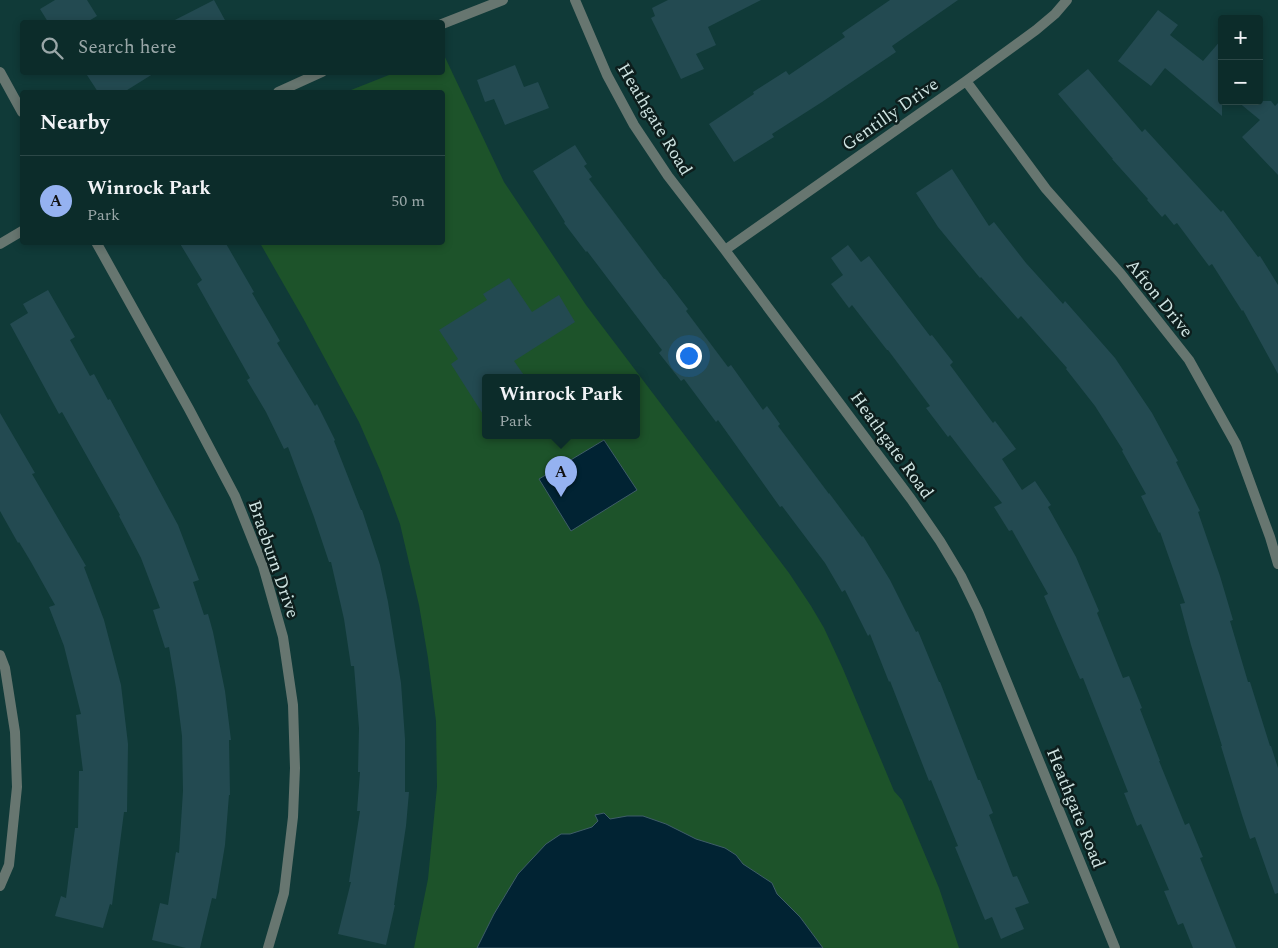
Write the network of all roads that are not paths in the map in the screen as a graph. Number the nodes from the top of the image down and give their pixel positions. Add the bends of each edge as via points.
1 (503, 0) edge
2 (575, 0) edge
3 (1068, 0) edge
4 (445, 23) edge
5 (0, 72) edge
6 (315, 75) edge
7 (966, 81) junction
8 (282, 90) edge
9 (20, 108) edge
10 (20, 232) edge
11 (0, 244) edge
12 (98, 245) edge
13 (725, 250) junction
14 (1278, 564) edge
15 (0, 655) edge
16 (0, 886) edge
17 (268, 948) edge
18 (1115, 948) edge

1 - 4 street
2 - 13 street, Heathgate Road via 607,75 634,124 668,176
3 - 7 street, Gentilly Drive via 1036,30
5 - 9 street
6 - 8 street
7 - 13 street, Gentilly Drive
7 - 14 street, Afton Drive via 1046,188 1121,274 1189,360 1236,444
10 - 11 street
12 - 17 street, Braeburn Drive via 190,409 234,496 263,566 283,637 293,705 293,817 284,893
13 - 18 street, Heathgate Road via 912,498 961,576
15 - 16 street via 15,732 17,786 10,865

